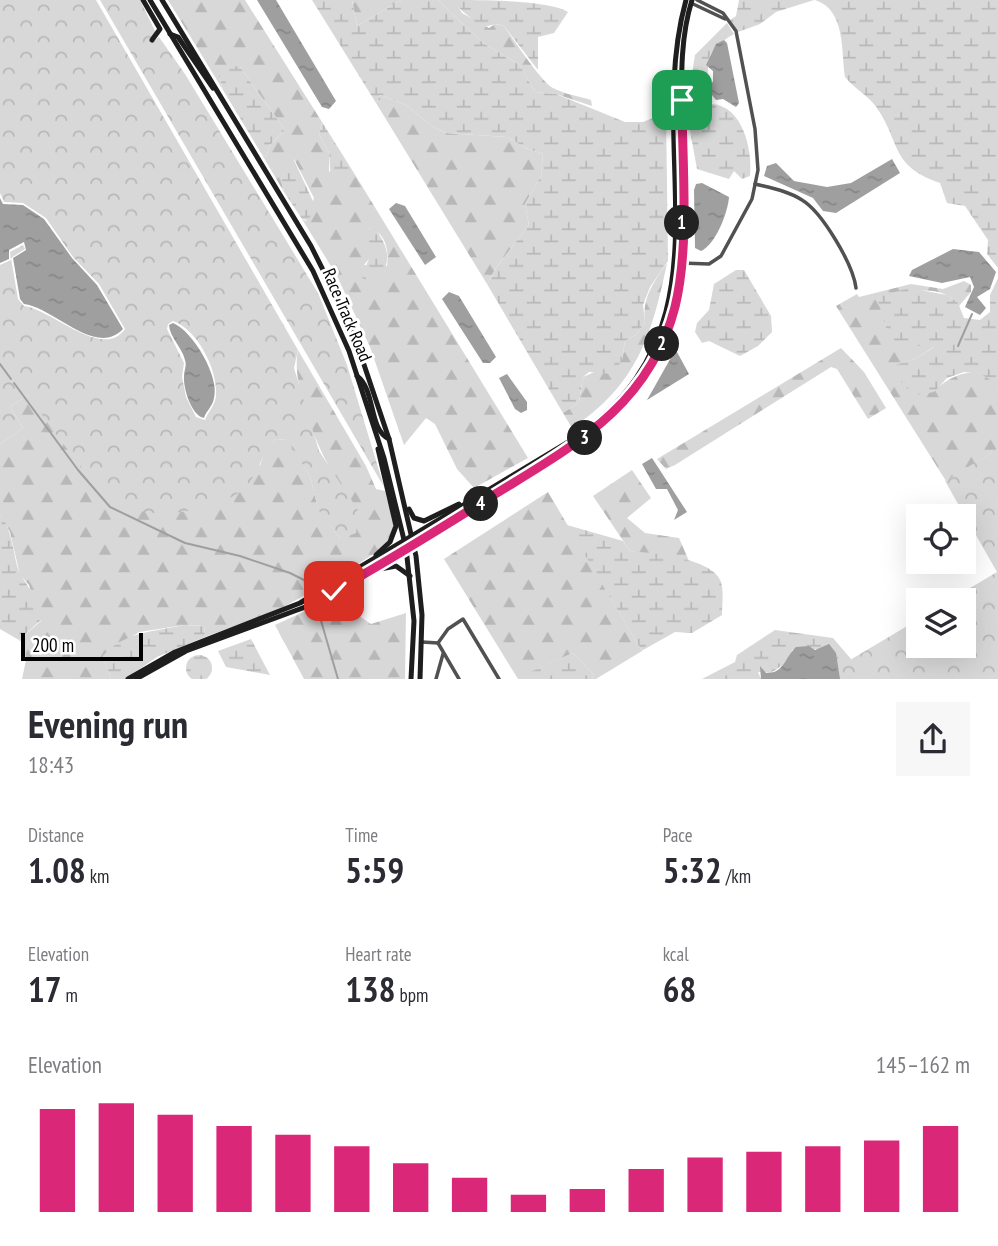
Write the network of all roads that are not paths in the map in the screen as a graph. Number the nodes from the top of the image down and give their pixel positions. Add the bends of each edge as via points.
1 (144, 0) edge
2 (149, 0) edge
3 (162, 0) edge
4 (691, 1) edge
5 (170, 33) junction
6 (152, 40) dead end
7 (218, 92) junction
8 (755, 184) junction
9 (681, 264) junction
10 (856, 288) dead end
11 (357, 376) junction
12 (373, 426) junction
13 (370, 436) dead end
14 (388, 439) junction
15 (379, 442) junction
16 (523, 469) junction
17 (404, 498) junction
18 (412, 537) junction
19 (405, 545) junction
20 (414, 545) junction
21 (372, 559) junction
22 (339, 576) junction
23 (410, 576) junction
24 (349, 583) junction
25 (334, 591) junction
26 (347, 593) dead end
27 (303, 608) junction
28 (422, 642) junction
29 (438, 643) junction
30 (443, 654) junction
31 (132, 679) edge
32 (411, 679) edge
33 (420, 679) edge
34 (436, 679) edge
35 (459, 679) edge
36 (499, 679) edge

1 - 6 main road via 160,29
2 - 5 main road, Race Track Road
3 - 7 main road, Race Track Road
4 - 8 street via 727,20 736,31 755,129
4 - 9 main road via 683,62
4 - 16 main road via 677,55 675,258 664,321 644,366 618,402 587,429
5 - 7 main road
5 - 11 main road, Race Track Road via 313,271
7 - 14 main road, Race Track Road via 336,290 367,368
8 - 9 street via 752,199 721,257 709,264
8 - 10 street via 811,206 852,269
9 - 20 main road via 675,307 661,346 622,405 579,442
11 - 12 main road, Race Track Road
11 - 14 main road via 364,382 380,432
12 - 13 main road
12 - 15 main road, Race Track Road
14 - 17 main road, Race Track Road
15 - 19 main road, Race Track Road
15 - 21 main road via 396,529
16 - 17 main road via 427,521 414,518
16 - 18 main road
17 - 18 main road, Race Track Road
18 - 19 main road
18 - 20 main road, Race Track Road
19 - 20 main road
19 - 21 main road
19 - 23 main road, Race Track Road
19 - 24 main road
20 - 28 main road, Race Track Road
21 - 22 main road
22 - 27 main road via 337,584
22 - 31 main road via 281,611 158,660
23 - 24 main road via 400,567 388,565
23 - 32 main road, Race Track Road via 414,621
24 - 25 main road
25 - 26 main road
25 - 27 main road
27 - 31 main road via 186,651
28 - 29 street
28 - 33 main road, Race Track Road
29 - 30 street
29 - 36 street via 448,629 463,620
30 - 34 street
30 - 35 street

